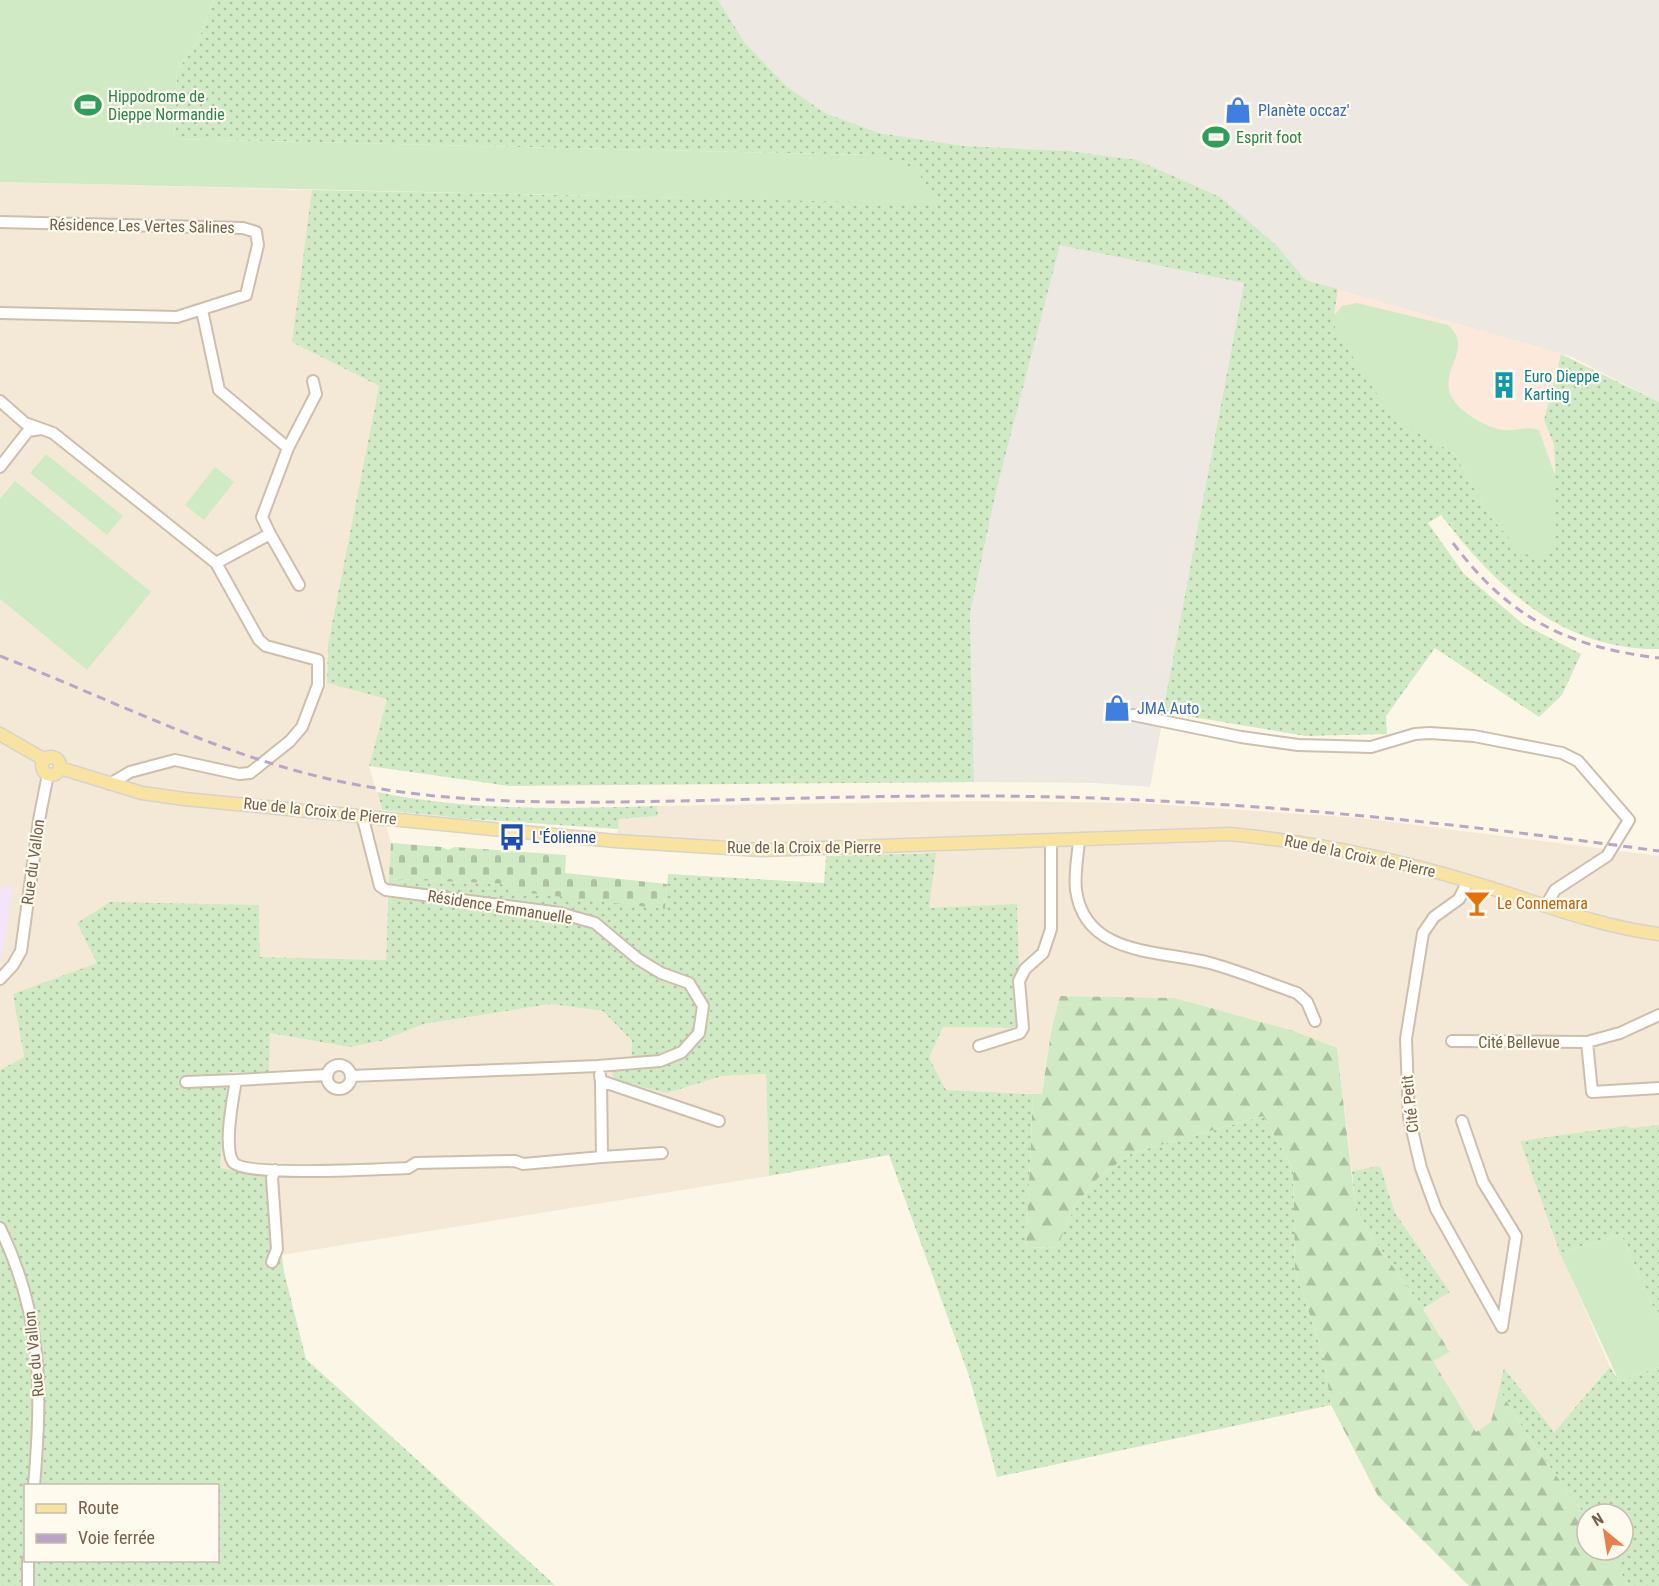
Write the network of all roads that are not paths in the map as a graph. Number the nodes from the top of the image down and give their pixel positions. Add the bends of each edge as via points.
1 (0, 222) edge
2 (202, 310) junction
3 (0, 313) edge
4 (313, 381) dead end
5 (0, 401) edge
6 (44, 429) junction
7 (288, 448) junction
8 (0, 467) edge
9 (270, 534) junction
10 (216, 563) junction
11 (299, 585) dead end
12 (1133, 715) dead end
13 (0, 734) edge
14 (45, 760) junction
15 (60, 768) junction
16 (48, 774) junction
17 (110, 784) junction
18 (362, 815) junction
19 (1079, 840) junction
20 (1051, 841) junction
21 (1468, 881) junction
22 (1546, 905) junction
23 (1659, 934) edge
24 (0, 979) edge
25 (1659, 1015) edge
26 (1315, 1022) dead end
27 (1452, 1041) dead end
28 (1587, 1042) junction
29 (979, 1046) dead end
30 (598, 1066) junction
31 (326, 1075) junction
32 (351, 1076) junction
33 (236, 1080) junction
34 (602, 1081) junction
35 (186, 1082) dead end
36 (1659, 1088) edge
37 (719, 1120) dead end
38 (1462, 1121) dead end
39 (662, 1153) dead end
40 (602, 1157) junction
41 (275, 1170) junction
42 (0, 1228) edge
43 (272, 1262) dead end
44 (34, 1484) edge
45 (28, 1562) edge
46 (28, 1586) edge

1 - 2 street, Résidence Les Vertes Salines via 252,229 258,244 246,295
2 - 3 street, Résidence Les Vertes Salines via 177,317
2 - 7 street via 219,390
4 - 7 street via 316,394
5 - 6 street via 25,423
6 - 8 street via 28,431
6 - 10 street
7 - 9 street via 262,517
9 - 10 street
9 - 11 street
10 - 17 street via 259,640 266,646 318,660 318,685 302,727 250,773 175,760 130,772
12 - 22 street via 1298,745 1371,747 1430,733 1474,736 1562,753 1578,761 1629,820 1607,856 1555,890
13 - 14 main road
14 - 15 main road via 55,758
14 - 16 main road via 43,768
15 - 16 main road
15 - 17 main road, Rue de la Croix de Pierre
16 - 24 street, Rue du Vallon via 21,951
17 - 18 main road, Rue de la Croix de Pierre via 185,799
18 - 20 main road, Rue de la Croix de Pierre via 615,841 761,850
18 - 30 street, Résidence Emmanuelle via 380,886 386,890 560,913 595,923 661,973 689,983 703,1006 699,1033 682,1052 660,1061
19 - 20 main road, Rue de la Croix de Pierre
19 - 21 main road, Rue de la Croix de Pierre via 1230,834 1298,840
19 - 26 street via 1075,887 1078,901 1085,917 1106,938 1127,949 1209,963 1297,993 1307,1002
20 - 29 street via 1051,929 1043,953 1025,969 1019,981 1023,1028 1020,1033
21 - 22 main road, Rue de la Croix de Pierre
21 - 38 street, Cité Petit via 1460,899 1434,917 1422,933 1406,1040 1409,1117 1420,1168 1436,1209 1502,1328 1516,1236 1483,1182
22 - 23 main road, Rue de la Croix de Pierre
25 - 28 street, Cité Bellevue via 1620,1033
27 - 28 street, Cité Bellevue
28 - 36 street via 1592,1092
30 - 32 street, Résidence Emmanuelle
30 - 34 street
31 - 32 street, Résidence Emmanuelle via 338,1065
31 - 32 street, Résidence Emmanuelle via 330,1086 339,1089 347,1086
31 - 33 street, Résidence Emmanuelle
33 - 35 street, Résidence Emmanuelle
33 - 41 street via 230,1156 236,1165 246,1169
34 - 37 street
34 - 40 street
39 - 40 street
40 - 41 street via 523,1164 416,1163 408,1168
41 - 43 street via 272,1178 277,1249
42 - 44 street, Rue du Vallon via 25,1288 40,1379
45 - 46 street

